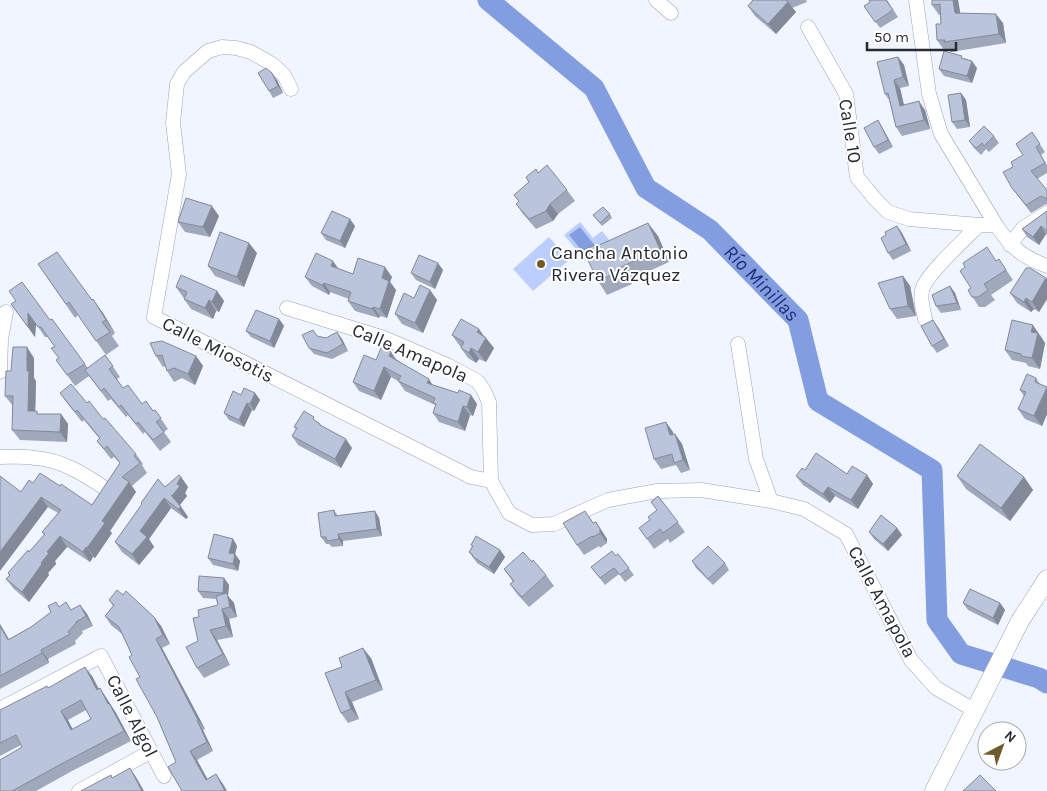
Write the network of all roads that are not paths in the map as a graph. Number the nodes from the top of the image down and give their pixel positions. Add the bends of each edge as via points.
1 (656, 0) edge
2 (916, 0) edge
3 (671, 13) dead end
4 (808, 27) dead end
5 (291, 88) dead end
6 (1047, 213) edge
7 (979, 225) junction
8 (996, 225) junction
9 (1010, 245) junction
10 (1047, 266) edge
11 (287, 308) dead end
12 (6, 312) dead end
13 (925, 319) dead end
14 (738, 344) dead end
15 (0, 372) edge
16 (0, 457) edge
17 (491, 481) junction
18 (106, 489) edge
19 (771, 501) junction
20 (1047, 580) edge
21 (0, 708) edge
22 (974, 710) junction
23 (150, 752) junction
24 (164, 776) dead end
25 (78, 791) edge
26 (934, 791) edge

1 - 3 street
2 - 8 street via 929,94 941,134
4 - 7 street, Calle 10 via 846,94 857,177 875,199 888,212 909,219
5 - 17 street, Calle Miosotis via 284,75 272,64 236,48 208,51 184,72 177,84 173,122 179,174 154,318 471,477
6 - 9 street via 1023,228
7 - 8 street, Calle 10
7 - 13 street via 922,288
8 - 9 street
9 - 10 street via 1030,260
11 - 17 street, Calle Amapola via 384,338 477,381 489,402
12 - 15 street
14 - 19 street via 756,459
16 - 18 street via 34,458 57,463 75,469
17 - 19 street, Calle Amapola via 509,513 532,525 554,524 608,500 657,491 701,490
19 - 22 street, Calle Amapola via 804,509 846,534 911,660 936,688
20 - 22 street via 1024,613
21 - 23 street, Calle Algol via 101,656
22 - 26 street
23 - 24 street, Calle Algol
23 - 25 street

